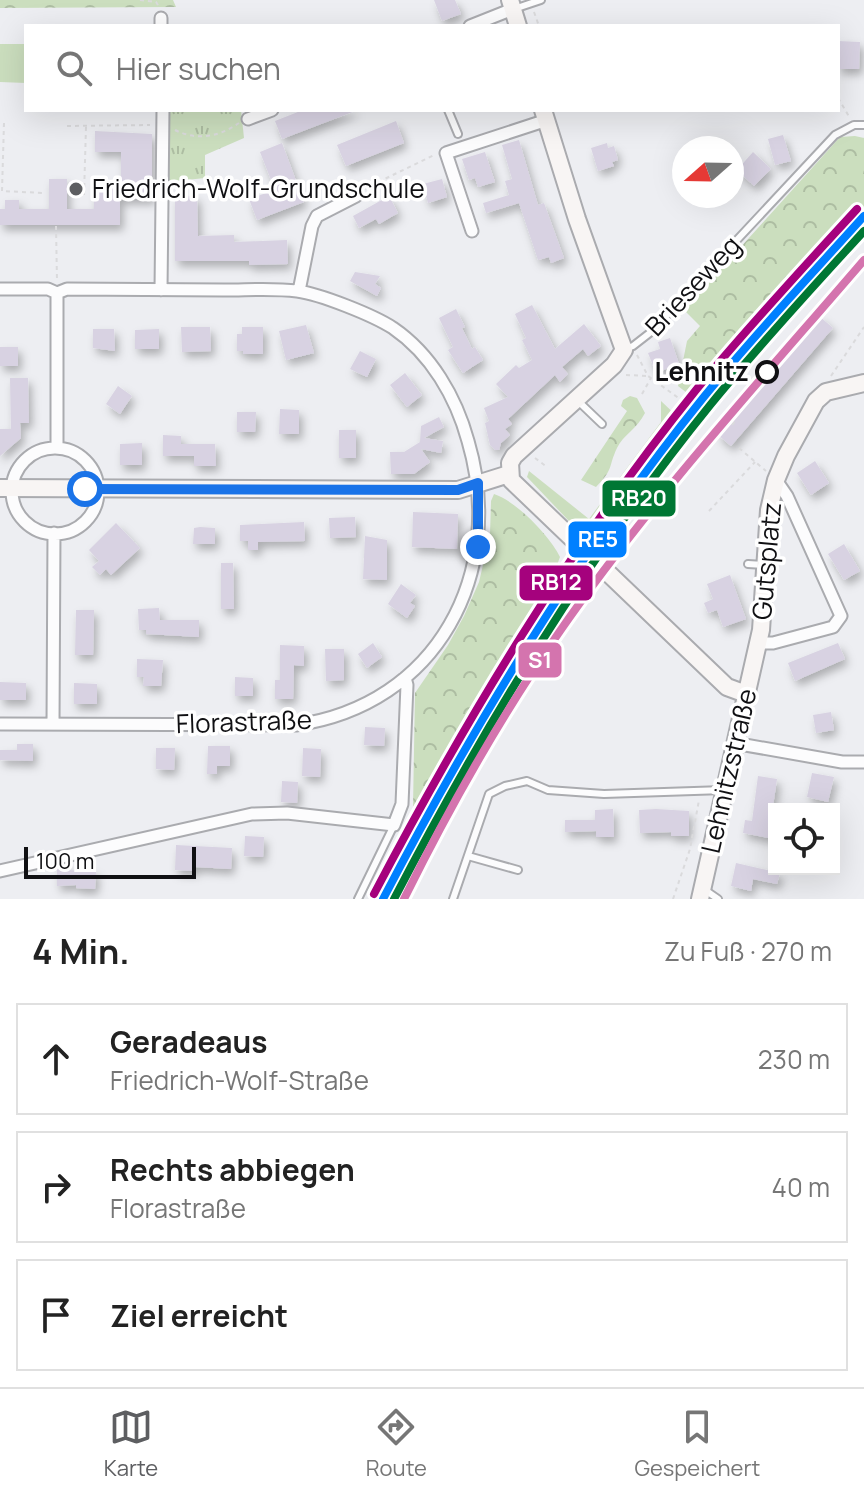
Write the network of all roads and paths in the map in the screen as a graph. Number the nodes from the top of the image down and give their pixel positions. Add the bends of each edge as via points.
1 (140, 0) edge
2 (541, 0) edge
3 (531, 3) junction
4 (511, 5) edge
5 (161, 22) edge
6 (474, 24) edge
7 (517, 24) edge
8 (538, 24) edge
9 (840, 101) edge
10 (163, 112) edge
11 (267, 112) edge
12 (449, 112) edge
13 (545, 115) edge
14 (248, 119) joint
15 (4, 123) dead end
16 (163, 125) junction
17 (854, 125) junction
18 (864, 125) edge
19 (67, 126) dead end
20 (86, 126) junction
21 (458, 134) dead end
22 (446, 153) junction
23 (1, 192) edge
24 (44, 193) dead end
25 (84, 195) dead end
26 (356, 196) joint
27 (56, 226) dead end
28 (472, 231) dead end
29 (57, 288) junction
30 (0, 289) edge
31 (161, 290) junction
32 (299, 291) junction
33 (864, 327) edge
34 (629, 348) junction
35 (621, 374) dead end
36 (650, 377) junction
37 (864, 383) edge
38 (826, 392) junction
39 (642, 394) dead end
40 (576, 399) junction
41 (691, 407) dead end
42 (736, 420) dead end
43 (602, 424) dead end
44 (732, 425) dead end
45 (57, 448) junction
46 (739, 448) dead end
47 (536, 459) dead end
48 (755, 462) junction
49 (547, 467) dead end
50 (509, 474) junction
51 (776, 480) junction
52 (478, 483) junction
53 (6, 488) edge
54 (97, 489) junction
55 (709, 511) dead end
56 (54, 533) junction
57 (748, 564) dead end
58 (766, 565) junction
59 (759, 643) junction
60 (405, 678) junction
61 (746, 694) junction
62 (0, 724) edge
63 (53, 724) junction
64 (734, 743) junction
65 (864, 762) edge
66 (724, 790) junction
67 (700, 791) junction
68 (394, 825) junction
69 (468, 856) junction
70 (518, 870) dead end
71 (0, 871) edge
72 (701, 893) edge
73 (358, 899) edge
74 (453, 899) edge
75 (673, 899) edge
76 (718, 899) edge

1 - 5 path via 156,2
2 - 3 lane
3 - 4 lane
3 - 8 path
4 - 6 street
4 - 7 main road
9 - 17 path
10 - 16 street
11 - 14 street
12 - 21 lane
13 - 22 street
13 - 34 main road via 577,219
14 - 16 path via 225,134 189,137
15 - 23 path
16 - 20 path
16 - 31 street
17 - 18 lane
17 - 34 lane, Brieseweg via 835,135 651,332
19 - 20 path
20 - 25 path
22 - 26 path via 420,160
22 - 28 street
23 - 24 path
26 - 32 street via 317,216
27 - 29 path
29 - 30 street, Florastraße
29 - 31 street, Florastraße
29 - 45 street
31 - 32 street, Florastraße
32 - 52 street, Florastraße via 367,314 418,350 461,416
33 - 38 path via 828,380
34 - 36 path
34 - 40 main road
35 - 36 path
36 - 39 path
36 - 41 path
37 - 38 main road
38 - 51 main road via 805,419
40 - 43 lane
40 - 50 main road via 514,456
42 - 44 path
45 - 53 street via 26,459
45 - 54 street via 85,460
46 - 48 path
47 - 49 path
48 - 51 path
48 - 55 path
50 - 52 main road
50 - 61 main road via 513,485 727,687
51 - 58 main road, Gutsplatz
51 - 59 street, Gutsplatz via 841,616 833,627
52 - 54 main road via 458,490
52 - 60 street, Florastraße via 478,547 464,598 444,636
53 - 54 main road
53 - 56 street via 25,521
54 - 56 street via 85,520
56 - 63 street
57 - 58 lane
58 - 59 main road, Gutsplatz
59 - 61 main road, Lehnitzstraße
60 - 63 street, Florastraße via 341,715 296,725
60 - 68 street via 402,804
61 - 64 main road, Lehnitzstraße
62 - 63 street, Florastraße
64 - 65 street
64 - 66 main road, Lehnitzstraße
66 - 67 lane
66 - 72 main road, Lehnitzstraße
67 - 69 lane via 604,794 548,790 527,781 505,786 489,794
67 - 75 path via 690,849
68 - 71 street via 252,814
68 - 73 lane
69 - 70 lane
69 - 74 lane
72 - 76 lane

